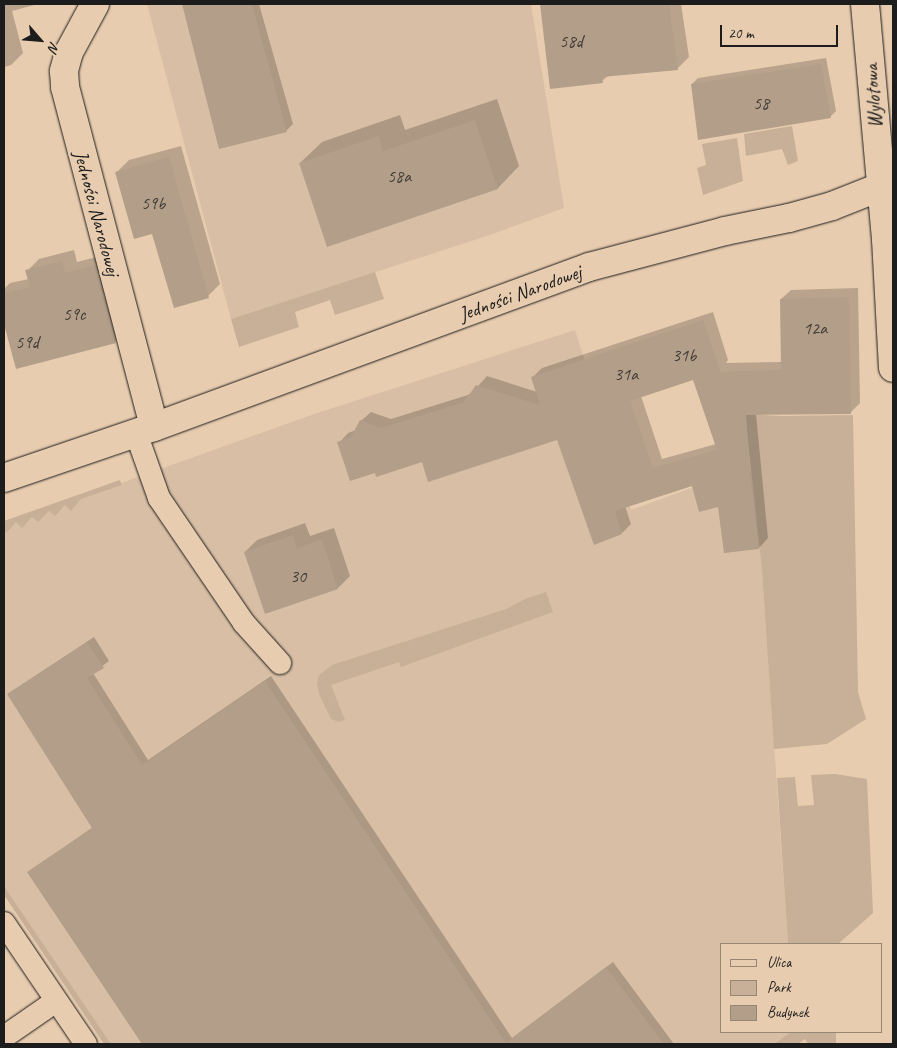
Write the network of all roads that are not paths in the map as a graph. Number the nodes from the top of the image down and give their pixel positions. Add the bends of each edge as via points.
1 (95, 4) edge
2 (865, 4) edge
3 (887, 184) edge
4 (893, 368) edge
5 (145, 430) junction
6 (4, 478) edge
7 (280, 663) dead end
8 (4, 923) edge
9 (56, 1001) junction
10 (4, 1038) edge
11 (86, 1044) edge

1 - 5 street, Jedności Narodowej via 69,52 64,71 65,88
2 - 3 street, Wylotowa
3 - 4 street, Wylotowa
3 - 5 street, Jedności Narodowej via 832,206 790,218 725,231 589,267
5 - 6 street, Jedności Narodowej
5 - 7 lane via 159,498 244,623
8 - 9 lane
9 - 10 lane
9 - 11 lane

